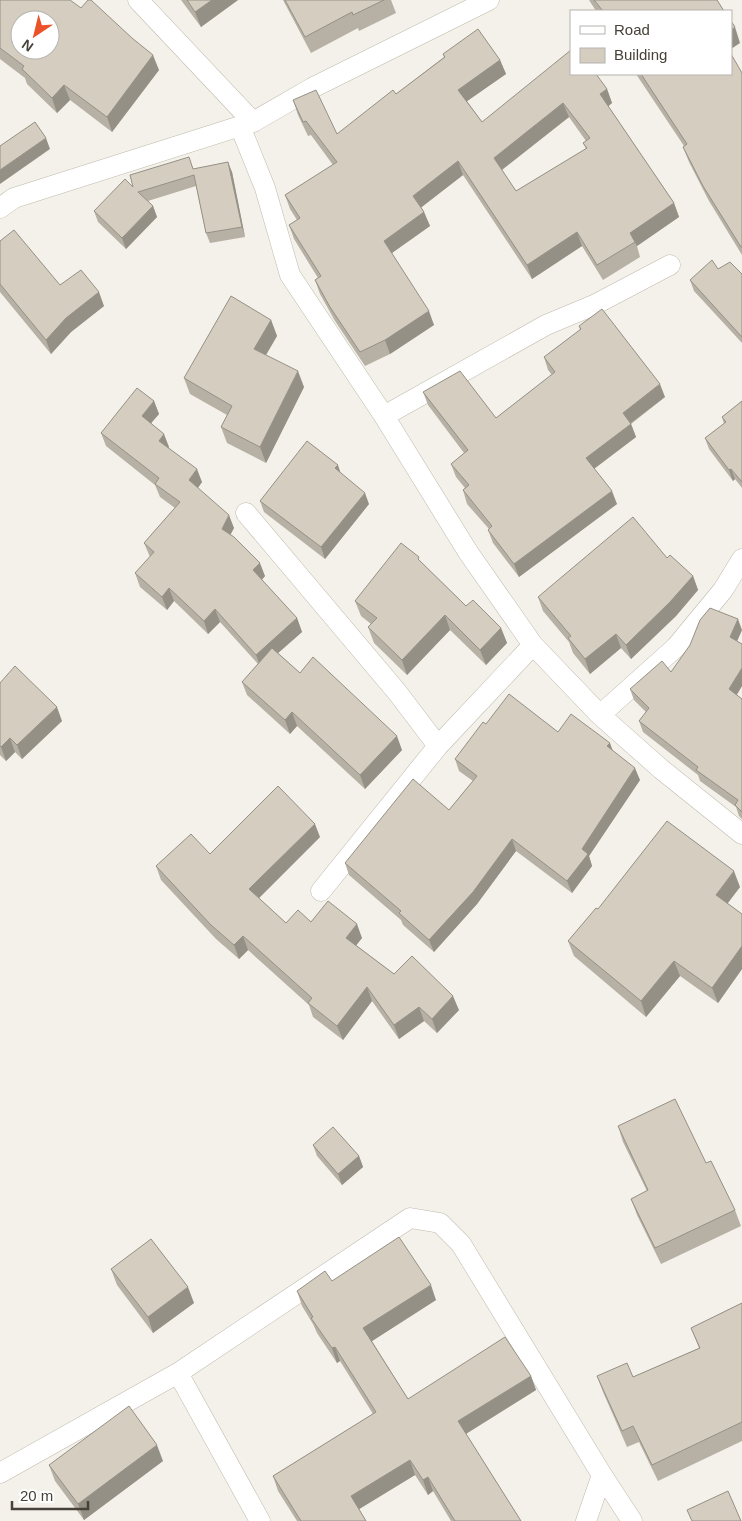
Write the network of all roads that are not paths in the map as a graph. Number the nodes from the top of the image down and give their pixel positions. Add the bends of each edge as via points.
1 (138, 0) edge
2 (488, 0) edge
3 (247, 124) junction
4 (0, 208) edge
5 (670, 265) dead end
6 (384, 416) junction
7 (246, 513) dead end
8 (742, 559) edge
9 (533, 645) junction
10 (600, 715) junction
11 (438, 746) junction
12 (742, 834) edge
13 (321, 891) dead end
14 (178, 1373) junction
15 (0, 1473) edge
16 (602, 1476) junction
17 (260, 1521) edge
18 (586, 1521) edge
19 (632, 1521) edge

1 - 3 street
2 - 3 street
3 - 4 street via 14,198
3 - 6 street via 290,275
5 - 6 street via 546,326
6 - 9 street via 468,552
7 - 11 street via 397,692
8 - 10 street via 723,590 676,647
9 - 10 street
9 - 11 street
10 - 12 street
11 - 13 street
14 - 15 street
14 - 16 street via 410,1218 440,1223 462,1244
14 - 17 street
16 - 18 street
16 - 19 street

